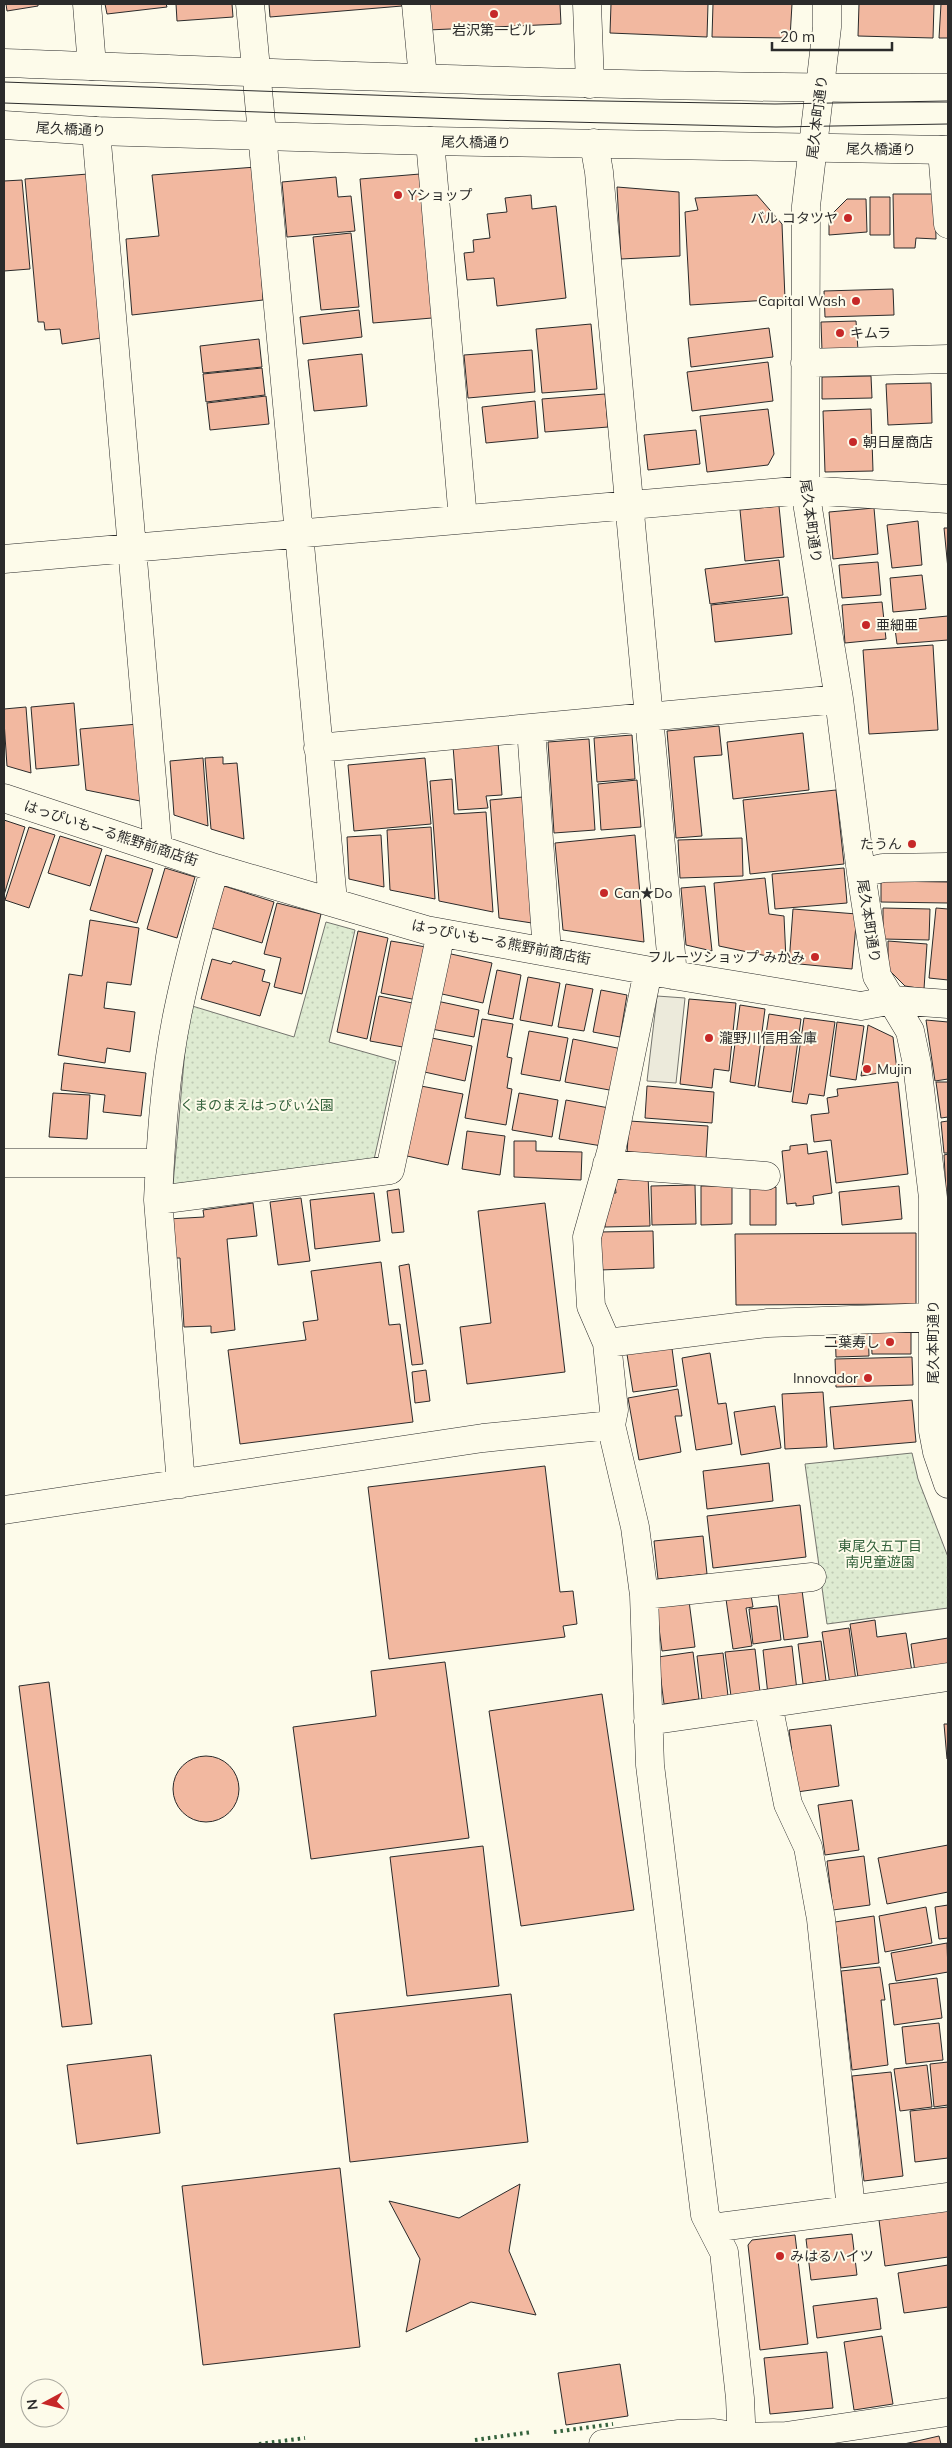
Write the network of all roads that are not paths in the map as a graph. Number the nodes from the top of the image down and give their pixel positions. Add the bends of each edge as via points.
1 (86, 4) edge
2 (250, 4) edge
3 (416, 4) edge
4 (587, 4) edge
5 (827, 4) edge
6 (4, 63) edge
7 (92, 66) junction
8 (256, 71) junction
9 (423, 78) junction
10 (590, 84) junction
11 (821, 88) junction
12 (948, 88) edge
13 (4, 125) edge
14 (96, 131) junction
15 (261, 134) junction
16 (430, 141) junction
17 (594, 143) junction
18 (814, 148) junction
19 (945, 150) edge
20 (948, 224) edge
21 (948, 359) edge
22 (805, 363) junction
23 (805, 490) junction
24 (948, 499) edge
25 (627, 505) junction
26 (464, 520) junction
27 (298, 534) junction
28 (132, 548) junction
29 (4, 559) edge
30 (839, 699) junction
31 (649, 717) junction
32 (531, 728) junction
33 (318, 748) junction
34 (4, 798) edge
35 (158, 850) junction
36 (948, 867) edge
37 (215, 868) junction
38 (861, 873) junction
39 (333, 901) junction
40 (441, 933) junction
41 (547, 952) junction
42 (660, 973) junction
43 (893, 1000) junction
44 (948, 1004) edge
45 (4, 1163) edge
46 (160, 1163) junction
47 (607, 1164) junction
48 (766, 1176) dead end
49 (158, 1200) junction
50 (938, 1306) edge
51 (607, 1343) junction
52 (612, 1425) junction
53 (948, 1481) edge
54 (181, 1484) junction
55 (4, 1510) edge
56 (812, 1577) dead end
57 (644, 1595) junction
58 (948, 1677) edge
59 (768, 1704) junction
60 (648, 1721) junction
61 (948, 2197) edge
62 (851, 2209) junction
63 (712, 2228) junction
64 (948, 2412) edge
65 (741, 2441) edge
66 (603, 2444) edge

1 - 7 street
2 - 8 street
3 - 9 street
4 - 10 street
5 - 11 street, 尾久本町通り via 828,27
6 - 7 street
7 - 8 street
8 - 9 street
8 - 15 street
9 - 10 street
10 - 11 street
11 - 12 street
11 - 18 street, 尾久本町通り
13 - 14 street, 尾久橋通り
14 - 15 street, 尾久橋通り
14 - 28 street
15 - 16 street, 尾久橋通り
15 - 27 street
16 - 17 street, 尾久橋通り
16 - 26 street
17 - 18 street, 尾久橋通り
17 - 25 street
18 - 19 street, 尾久橋通り
18 - 22 street, 尾久本町通り via 806,206
19 - 20 street
21 - 22 street
22 - 23 street, 尾久本町通り
23 - 24 street
23 - 25 street
23 - 30 street, 尾久本町通り
25 - 26 street
25 - 31 street
26 - 27 street
27 - 28 street
27 - 33 street
28 - 29 street
28 - 35 street
30 - 31 street
30 - 38 street, 尾久本町通り
31 - 32 street
31 - 42 street
32 - 33 street
32 - 41 street
33 - 39 street
34 - 35 street, はっぴいもーる熊野前商店街
35 - 37 street, はっぴいもーる熊野前商店街
36 - 38 street via 883,868
37 - 39 street, はっぴいもーる熊野前商店街
37 - 46 street via 193,942 177,1013
38 - 43 street, 尾久本町通り via 877,976
39 - 40 street, はっぴいもーる熊野前商店街
40 - 41 street, はっぴいもーる熊野前商店街
40 - 49 street via 390,1170
41 - 42 street, はっぴいもーる熊野前商店街
42 - 43 street, はっぴいもーる熊野前商店街 via 861,1006
42 - 47 street
43 - 44 street, はっぴいもーる熊野前商店街
43 - 50 street, 尾久本町通り via 910,1031 917,1064 933,1198
45 - 46 street
46 - 49 street
47 - 48 street
47 - 51 street via 587,1237 591,1306
49 - 54 street
50 - 51 street
50 - 53 street, 尾久本町通り via 933,1431
51 - 52 street via 614,1410
52 - 54 street via 483,1438
52 - 57 street via 635,1527
54 - 55 street
56 - 57 street
57 - 60 street
58 - 59 street
59 - 60 street
59 - 62 street via 788,1804 808,1847 821,1919
60 - 63 street via 650,1765 705,2215
61 - 62 street
62 - 63 street
63 - 65 street via 724,2252 740,2398
64 - 65 street
65 - 66 street via 714,2433

